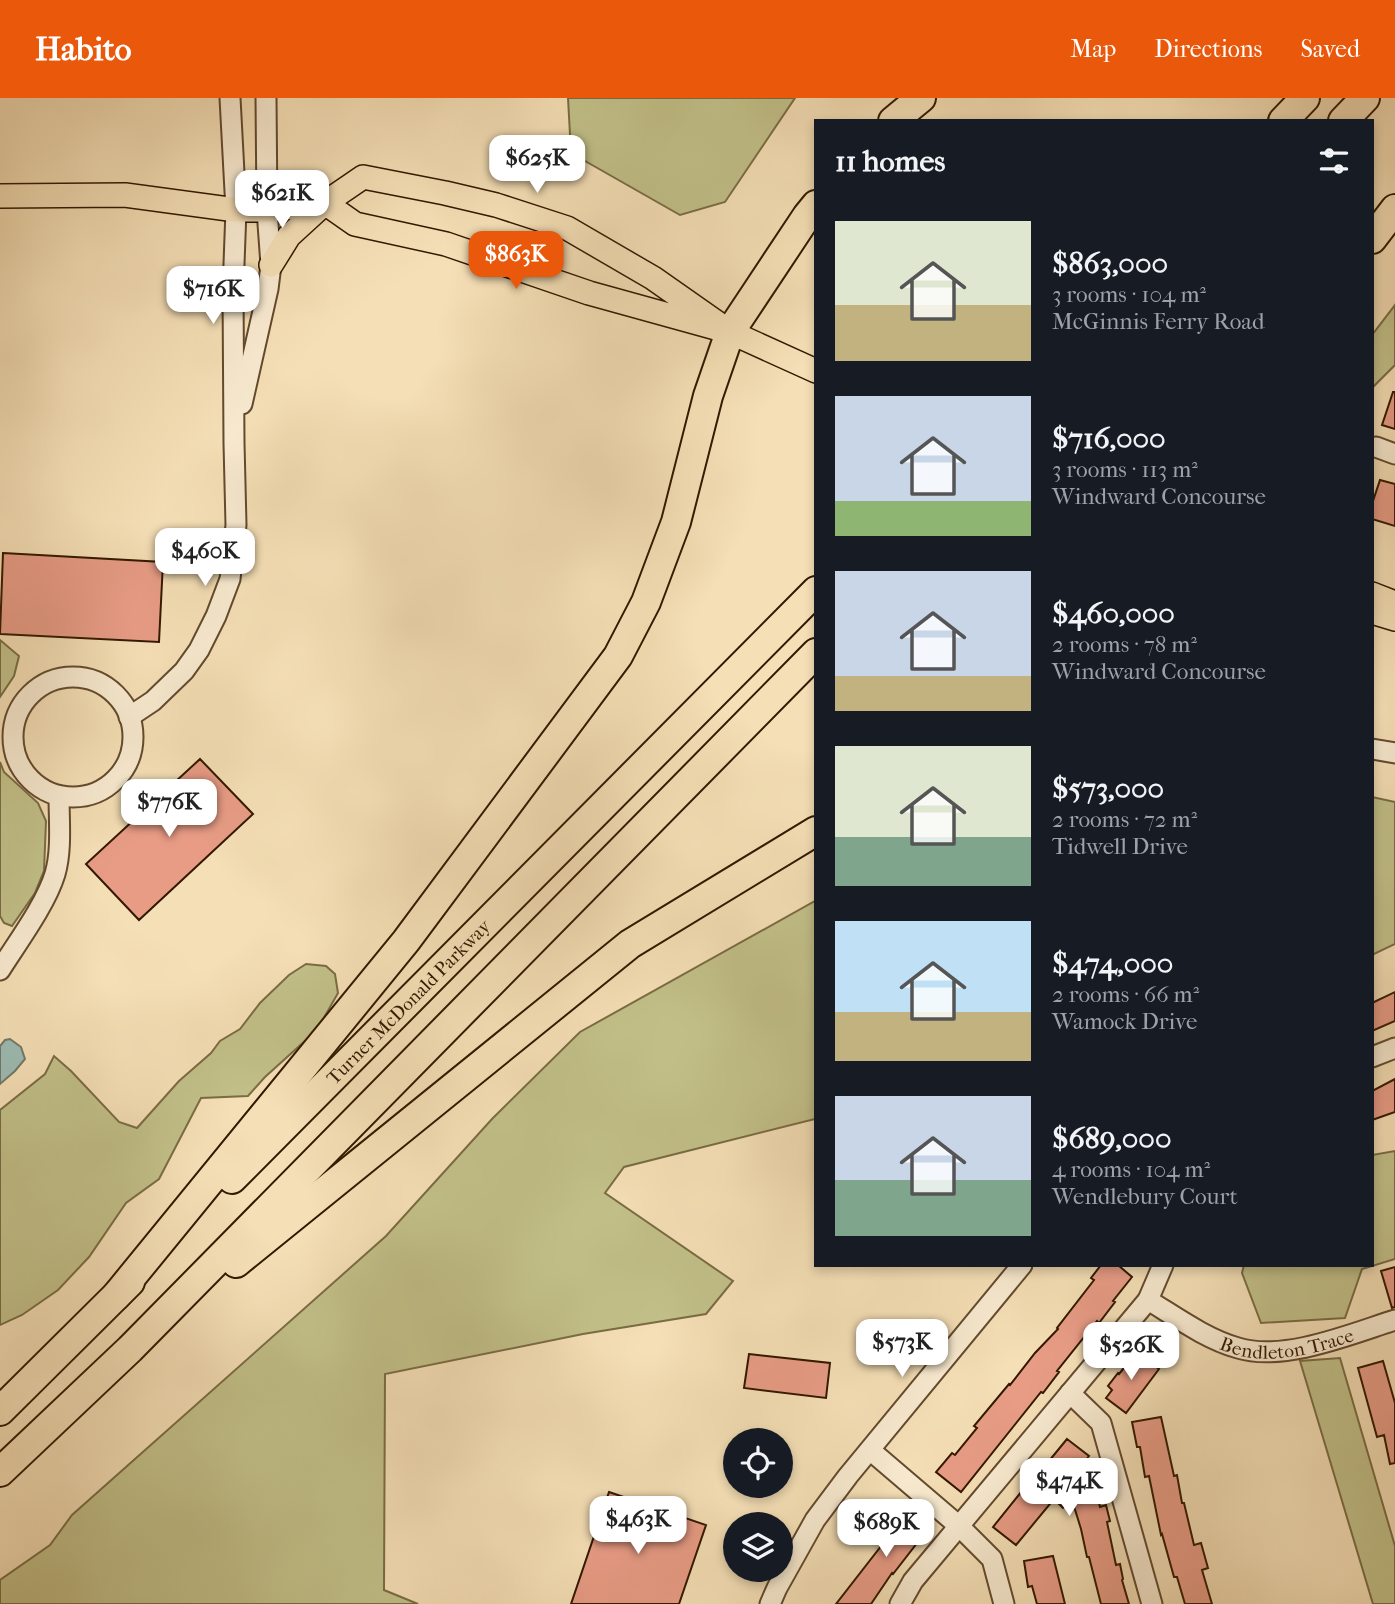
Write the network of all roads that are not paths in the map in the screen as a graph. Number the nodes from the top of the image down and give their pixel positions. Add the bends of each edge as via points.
1 (230, 98) edge
2 (266, 98) edge
3 (921, 98) edge
4 (1305, 98) edge
5 (1365, 98) edge
6 (895, 119) edge
7 (1285, 119) edge
8 (1345, 119) edge
9 (0, 196) edge
10 (325, 203) junction
11 (814, 207) edge
12 (1395, 209) edge
13 (236, 210) junction
14 (267, 210) junction
15 (1374, 236) edge
16 (271, 265) junction
17 (730, 331) junction
18 (814, 370) edge
19 (234, 443) junction
20 (1376, 447) dead end
21 (1395, 454) edge
22 (814, 593) edge
23 (1374, 595) edge
24 (1395, 603) edge
25 (1374, 613) edge
26 (1395, 619) edge
27 (814, 655) edge
28 (129, 717) junction
29 (1374, 749) edge
30 (1395, 753) edge
31 (59, 796) junction
32 (814, 832) edge
33 (0, 970) edge
34 (1395, 1048) edge
35 (1374, 1057) edge
36 (1020, 1267) edge
37 (1162, 1267) edge
38 (116, 1296) junction
39 (1148, 1300) junction
40 (1395, 1320) edge
41 (130, 1349) junction
42 (1070, 1393) junction
43 (0, 1411) edge
44 (870, 1450) junction
45 (0, 1472) edge
46 (959, 1525) junction
47 (770, 1604) edge
48 (900, 1604) edge
49 (1004, 1604) edge
50 (1152, 1604) edge

1 - 13 street
2 - 14 street
3 - 6 highway
4 - 7 highway
5 - 8 highway
9 - 13 main road via 125,195
10 - 14 main road
10 - 16 main road via 289,236
10 - 17 main road via 355,224 446,244 589,293
10 - 17 main road via 363,177 446,193 547,221 653,278
11 - 17 highway
12 - 15 highway
13 - 14 main road
13 - 19 street
14 - 16 street
16 - 19 street
17 - 18 main road
17 - 38 highway via 708,396 676,523 646,602 618,656 406,941
19 - 28 street via 234,546 230,579 216,616 184,671
20 - 21 street
22 - 38 highway, Turner McDonald Parkway
23 - 24 main road
25 - 26 main road
27 - 41 highway
28 - 31 street via 131,753 111,784 96,793
28 - 31 street via 119,699 103,685 84,678 43,684 27,697 16,715 15,756 24,774
29 - 30 street
31 - 33 street via 56,872
32 - 41 highway via 630,944
34 - 35 street
36 - 44 street
37 - 39 street
38 - 43 highway, Turner McDonald Parkway
39 - 40 street, Bendleton Trace via 1221,1341 1250,1350 1302,1348
39 - 42 street
41 - 45 highway
42 - 46 street
42 - 50 street via 1101,1423
44 - 46 street
44 - 47 street via 815,1520
46 - 48 street via 912,1581
46 - 49 street via 992,1559

